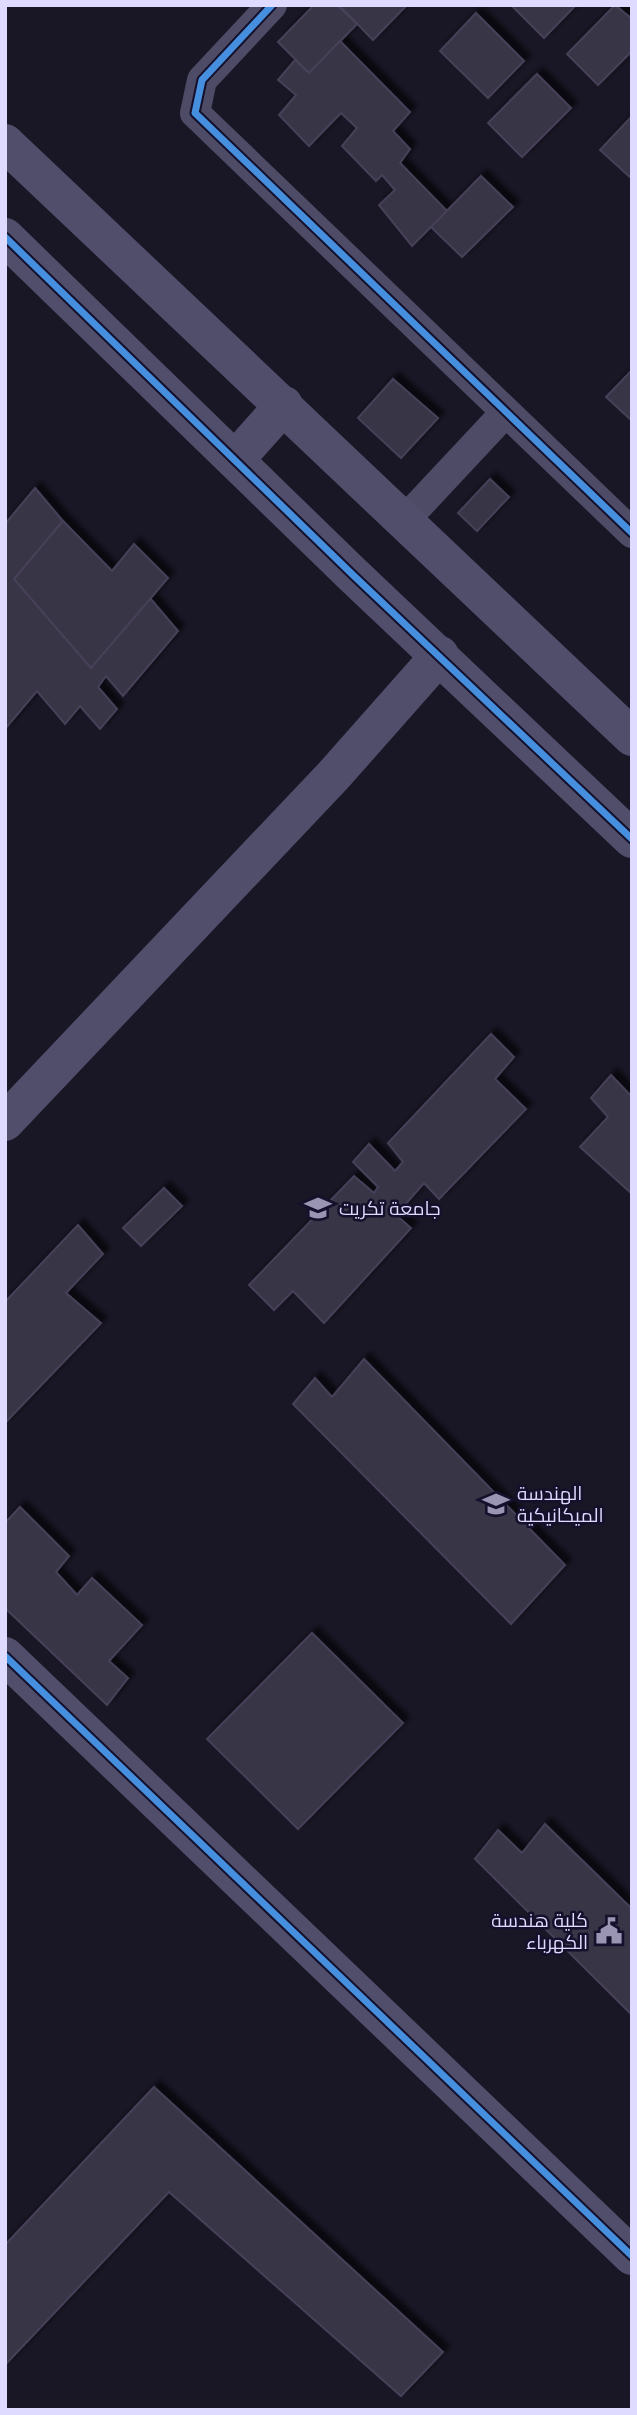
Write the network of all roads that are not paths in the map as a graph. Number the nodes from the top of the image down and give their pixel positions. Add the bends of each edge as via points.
1 (272, 5) edge
2 (5, 143) edge
3 (5, 237) edge
4 (284, 405) junction
5 (505, 414) junction
6 (234, 460) junction
7 (403, 522) junction
8 (632, 533) edge
9 (440, 655) junction
10 (632, 737) edge
11 (632, 839) edge
12 (5, 1122) edge
13 (5, 1656) edge
14 (632, 2256) edge

1 - 5 street via 202,80 195,113
2 - 4 street
3 - 6 street
4 - 6 street
4 - 7 street
5 - 7 street
5 - 8 street
6 - 9 street
7 - 10 street
9 - 11 street
9 - 12 street via 333,776
13 - 14 street

